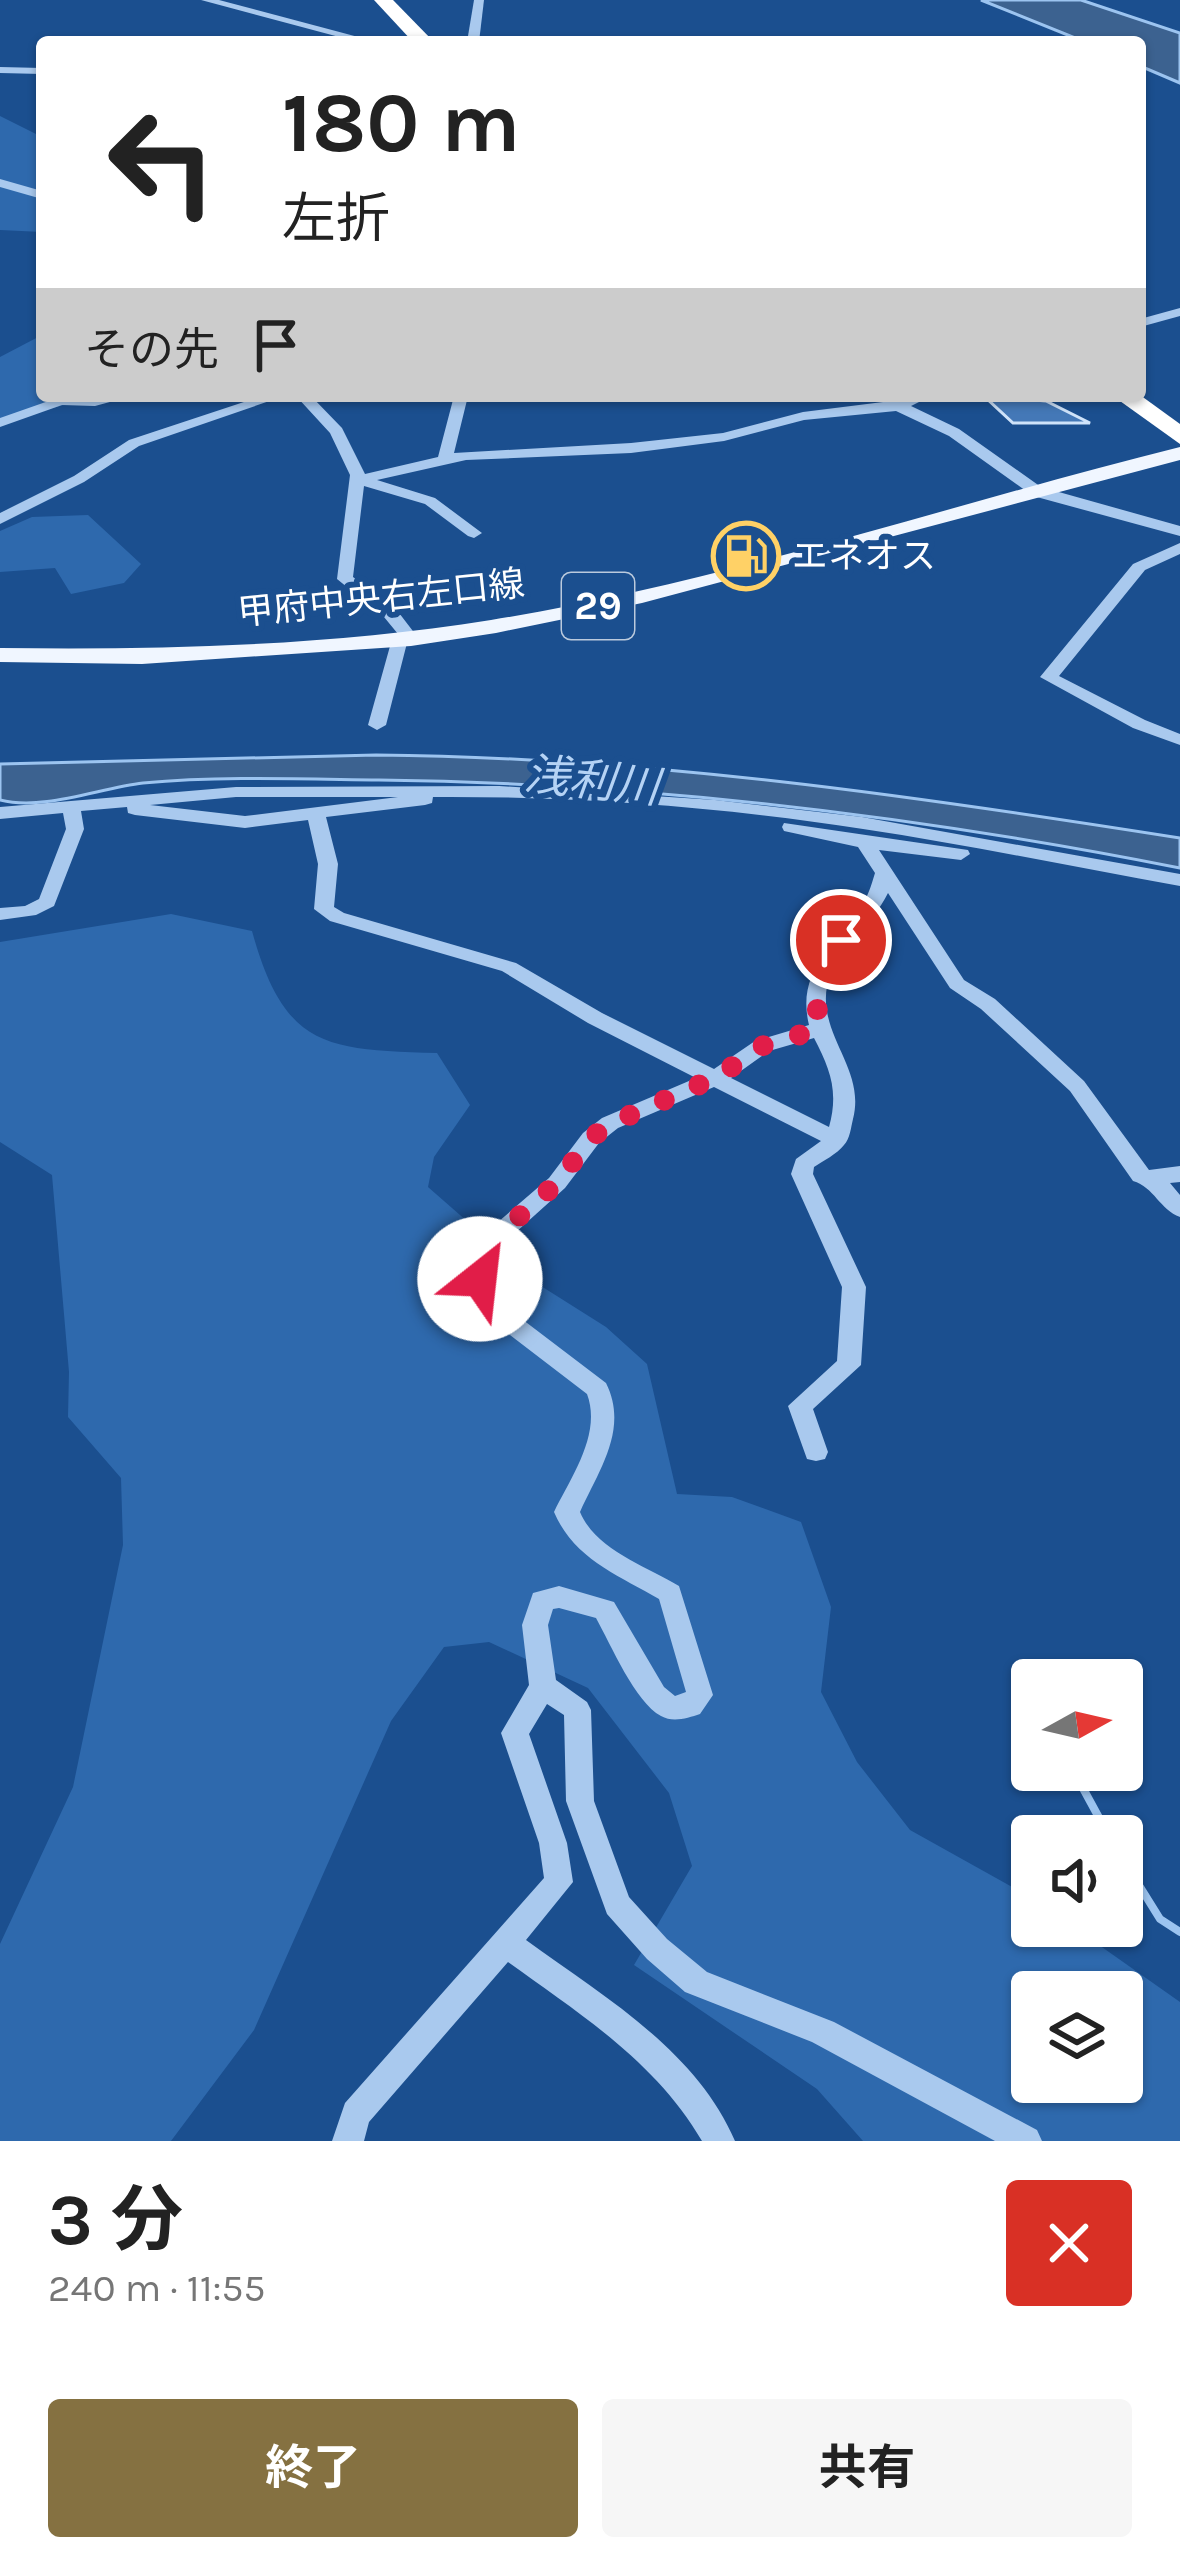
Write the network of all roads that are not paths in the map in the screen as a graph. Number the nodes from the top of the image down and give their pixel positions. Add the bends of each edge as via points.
1 (206, 0) edge
2 (383, 0) edge
3 (479, 0) edge
4 (347, 36) edge
5 (418, 36) edge
6 (474, 36) edge
7 (0, 70) edge
8 (36, 70) edge
9 (0, 183) edge
10 (36, 193) edge
11 (1180, 312) edge
12 (1146, 320) edge
13 (57, 402) edge
14 (258, 402) edge
15 (309, 402) edge
16 (460, 402) edge
17 (872, 402) edge
18 (908, 402) edge
19 (1138, 402) edge
20 (1141, 402) edge
21 (898, 406) junction
22 (0, 423) edge
23 (1180, 424) edge
24 (1180, 436) edge
25 (1180, 453) edge
26 (446, 458) junction
27 (359, 480) junction
28 (1040, 492) junction
29 (0, 519) edge
30 (1180, 531) edge
31 (474, 533) dead end
32 (1180, 548) edge
33 (406, 639) junction
34 (0, 655) edge
35 (377, 725) dead end
36 (1180, 740) edge
37 (499, 791) junction
38 (128, 802) junction
39 (715, 806) junction
40 (71, 808) junction
41 (0, 813) edge
42 (316, 814) junction
43 (865, 843) junction
44 (1059, 859) junction
45 (883, 876) junction
46 (1180, 880) edge
47 (0, 914) edge
48 (816, 1030) junction
49 (717, 1077) junction
50 (837, 1140) junction
51 (1180, 1174) edge
52 (1153, 1179) junction
53 (1180, 1209) edge
54 (817, 1452) dead end
55 (543, 1686) junction
56 (505, 1942) junction
57 (348, 2141) edge
58 (719, 2141) edge
59 (1026, 2141) edge

1 - 4 street
2 - 5 highway
3 - 6 street
7 - 8 street
9 - 10 street
11 - 12 street
13 - 22 street
14 - 29 street via 134,442
15 - 27 street via 338,431
16 - 26 street
17 - 21 street
17 - 26 street via 689,442
18 - 21 street
19 - 24 highway
20 - 23 street
21 - 28 street via 968,440
25 - 28 main road, 甲府中央右左口線 / 29
26 - 27 street
27 - 31 street via 430,501
27 - 33 street via 345,579 390,613
28 - 30 street
28 - 33 main road, 甲府中央右左口線 / 29 via 611,603
32 - 36 street via 1139,567 1049,676
33 - 34 main road, 甲府中央右左口線 / 29 via 142,657
33 - 35 street
37 - 38 street via 236,792
37 - 39 street
37 - 42 street
38 - 40 street
38 - 42 street via 137,812 245,822
39 - 43 street
39 - 44 street
40 - 41 street
40 - 47 street via 75,829 47,902
42 - 49 street via 328,864 324,909 509,967
43 - 44 street
43 - 45 street
44 - 46 street
45 - 48 street via 882,892 820,970
45 - 52 street via 957,984 1077,1086 1141,1176
48 - 49 street via 762,1046
48 - 50 street via 836,1058 847,1096
49 - 50 street
49 - 55 street via 591,1138 557,1183 506,1228 480,1279 492,1309 604,1400 607,1419 567,1511 571,1526 670,1593 700,1695 690,1706 670,1708 654,1695 605,1610 559,1598 542,1601 535,1625
50 - 54 street via 802,1174 854,1287 849,1365 800,1406
51 - 52 street
52 - 53 street
55 - 56 street via 514,1732 559,1882
55 - 59 street via 577,1710 580,1802 617,1905 657,1949 696,1982 823,2032
56 - 57 street via 356,2114
56 - 58 street via 662,2061

